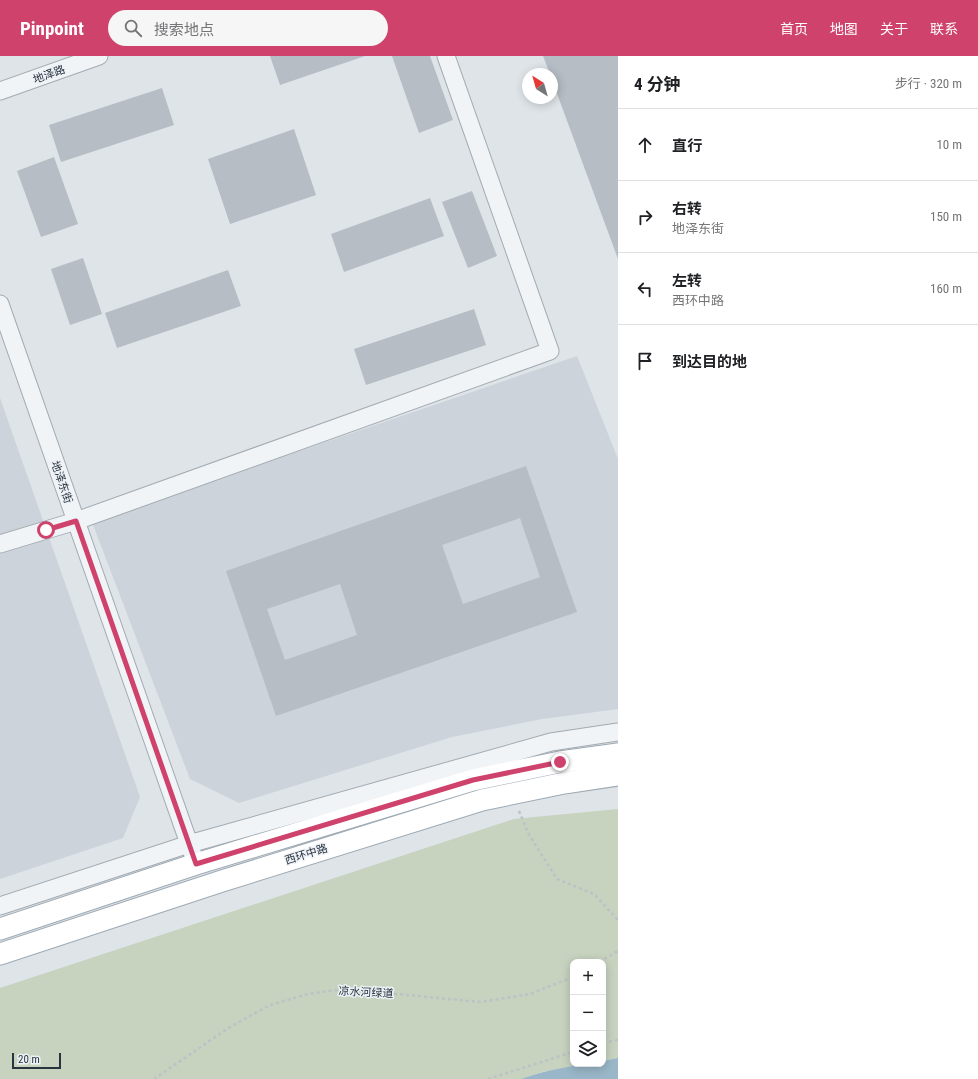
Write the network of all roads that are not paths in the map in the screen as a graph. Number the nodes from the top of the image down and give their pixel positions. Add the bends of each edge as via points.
1 (98, 56) edge
2 (446, 56) edge
3 (0, 91) edge
4 (0, 304) edge
5 (76, 521) junction
6 (0, 544) edge
7 (618, 732) edge
8 (618, 754) edge
9 (618, 775) edge
10 (189, 844) junction
11 (196, 864) junction
12 (0, 906) edge
13 (0, 929) edge
14 (0, 954) edge

1 - 3 street, 地泽路
2 - 5 street via 550,351
4 - 5 street, 地泽东街
5 - 6 street
5 - 10 street, 地泽东街
7 - 10 street via 551,742
8 - 11 main road, 西环中路 via 560,762 473,780
9 - 14 main road, 西环中路 via 482,800
10 - 11 street, 地泽东街
10 - 12 street
11 - 13 main road, 西环中路

